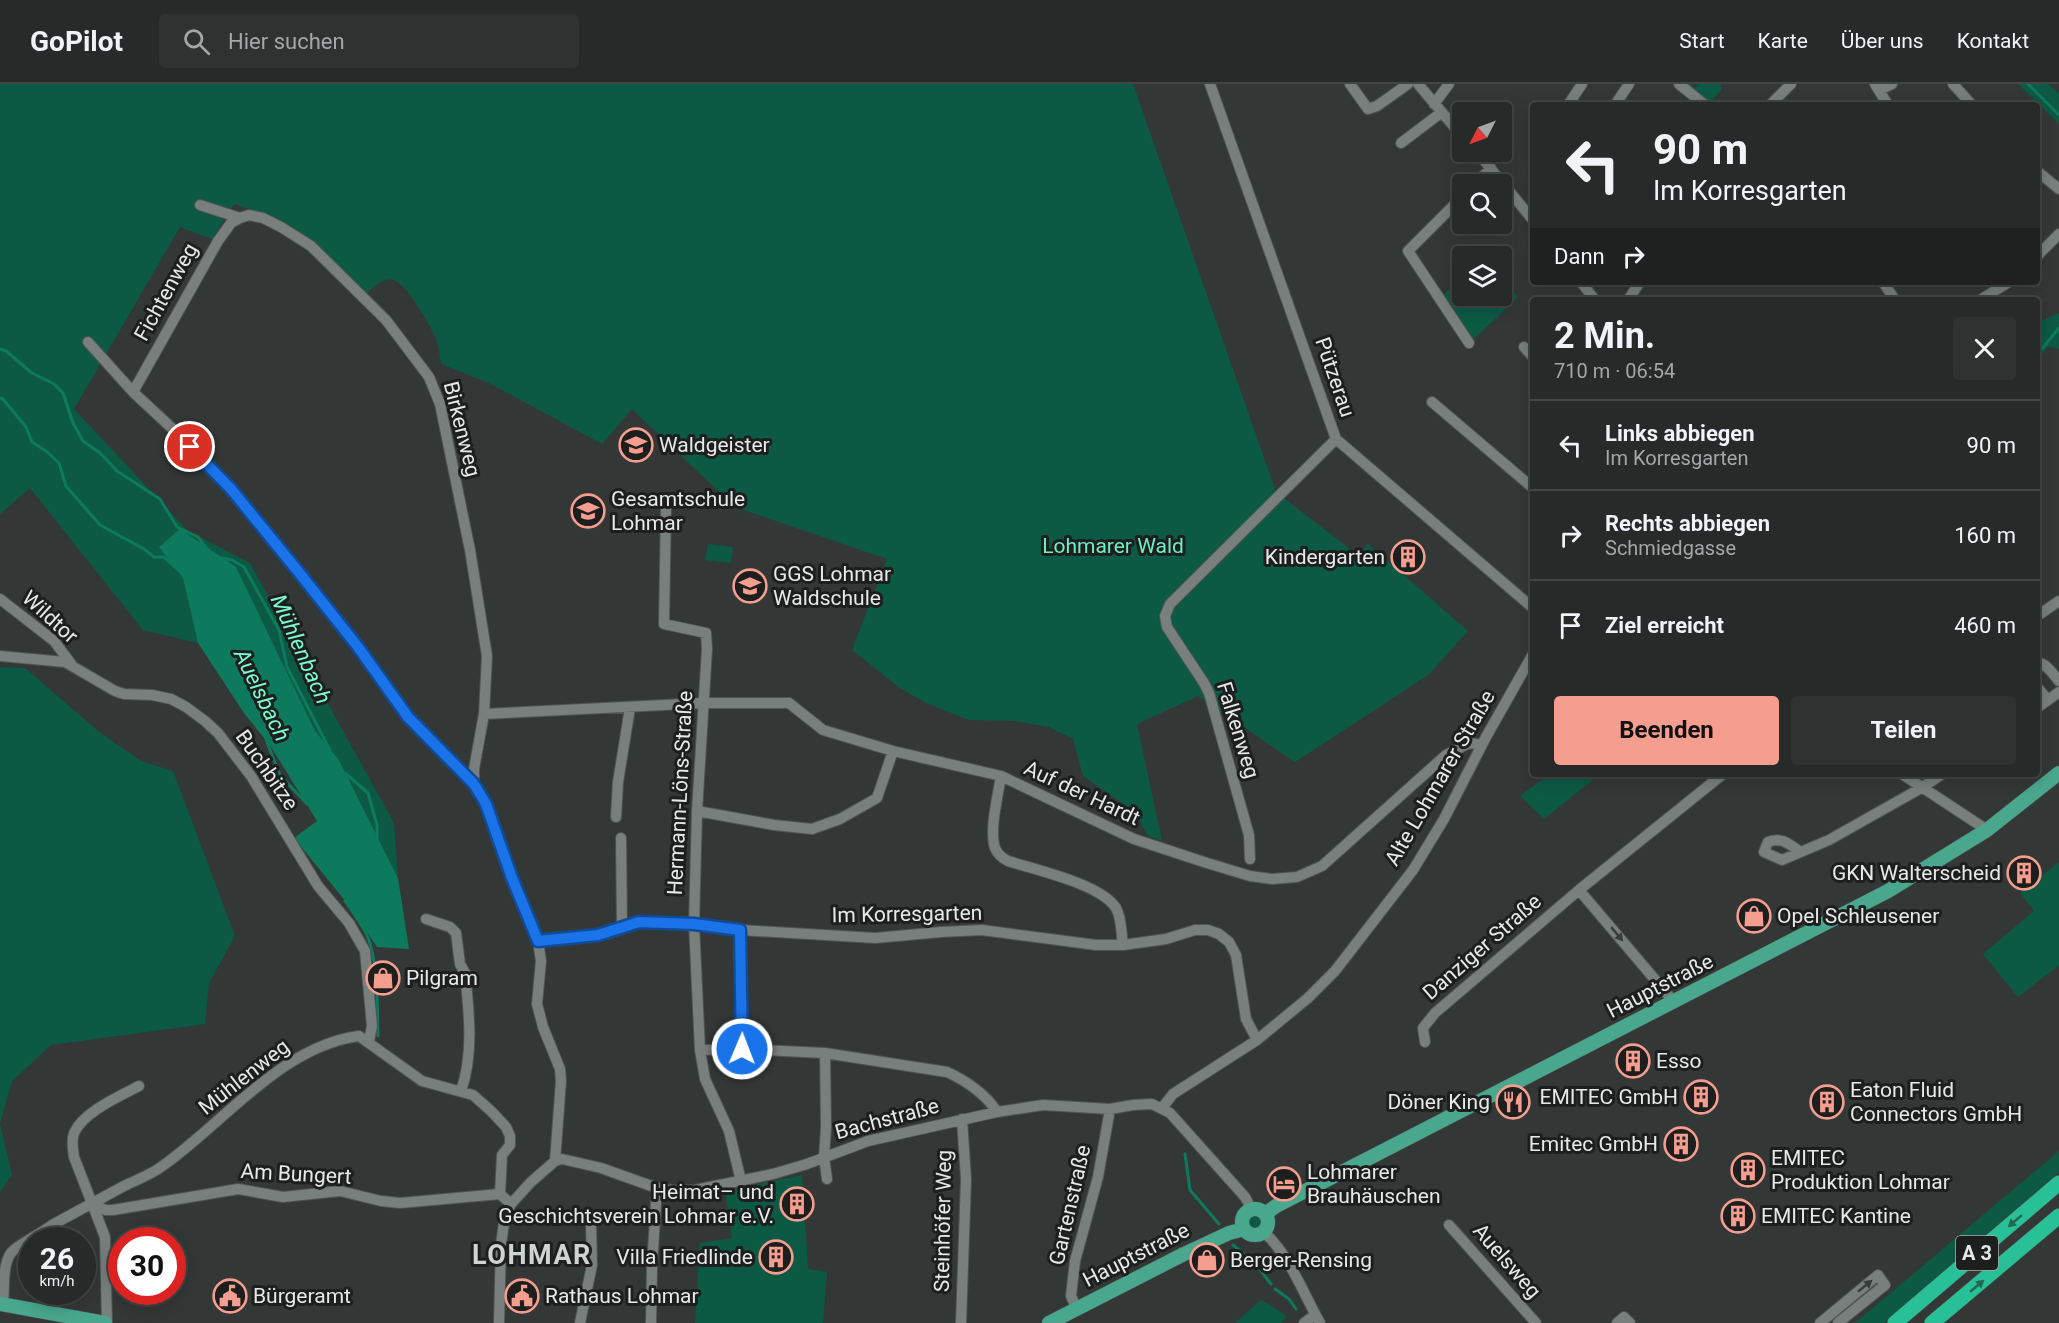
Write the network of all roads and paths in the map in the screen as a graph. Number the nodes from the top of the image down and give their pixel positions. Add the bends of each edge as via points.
1 (1210, 84) edge
2 (1350, 84) edge
3 (1408, 84) edge
4 (1418, 84) edge
5 (1449, 84) edge
6 (1582, 84) edge
7 (1629, 84) edge
8 (1679, 84) edge
9 (1791, 84) edge
10 (1892, 84) edge
11 (1953, 84) edge
12 (1877, 87) edge
13 (1570, 102) edge
14 (1617, 102) edge
15 (1701, 102) edge
16 (1777, 102) edge
17 (1886, 102) edge
18 (1969, 102) edge
19 (1438, 108) junction
20 (1452, 124) edge
21 (1401, 142) dead end
22 (1486, 162) edge
23 (1491, 168) junction
24 (2040, 173) edge
25 (1485, 174) edge
26 (2059, 189) edge
27 (200, 205) dead end
28 (1452, 207) edge
29 (1530, 216) edge
30 (240, 218) junction
31 (2059, 234) edge
32 (2040, 253) edge
33 (1583, 285) edge
34 (1995, 286) edge
35 (1593, 297) edge
36 (1983, 297) edge
37 (88, 342) dead end
38 (1469, 343) dead end
39 (1524, 347) dead end
40 (1530, 354) edge
41 (133, 392) junction
42 (1432, 402) dead end
43 (1336, 439) junction
44 (1530, 485) edge
45 (666, 506) dead end
46 (0, 599) edge
47 (2059, 601) edge
48 (1530, 606) edge
49 (2040, 614) edge
50 (0, 656) edge
51 (1530, 659) edge
52 (2040, 662) edge
53 (72, 665) junction
54 (2059, 681) edge
55 (2040, 691) edge
56 (2059, 692) edge
57 (2048, 700) junction
58 (704, 703) junction
59 (2040, 706) edge
60 (630, 708) junction
61 (484, 714) junction
62 (1482, 745) junction
63 (893, 751) junction
64 (2059, 772) edge
65 (1001, 776) junction
66 (1719, 777) edge
67 (1907, 777) edge
68 (1938, 777) edge
69 (474, 784) junction
70 (1923, 787) junction
71 (697, 812) junction
72 (616, 817) dead end
73 (1987, 830) junction
74 (621, 838) dead end
75 (1799, 851) dead end
76 (1250, 860) dead end
77 (1579, 890) junction
78 (426, 919) dead end
79 (694, 924) junction
80 (622, 929) junction
81 (740, 930) junction
82 (538, 941) junction
83 (1122, 945) junction
84 (1674, 1002) junction
85 (1257, 1040) junction
86 (369, 1041) junction
87 (1425, 1042) dead end
88 (742, 1049) junction
89 (700, 1050) junction
90 (825, 1053) junction
91 (139, 1086) dead end
92 (461, 1091) junction
93 (1162, 1108) junction
94 (1110, 1109) junction
95 (997, 1112) junction
96 (962, 1119) junction
97 (824, 1157) junction
98 (555, 1161) junction
99 (827, 1179) dead end
100 (741, 1181) junction
101 (2059, 1183) edge
102 (657, 1188) junction
103 (500, 1194) junction
104 (93, 1203) junction
105 (510, 1204) junction
106 (1258, 1212) junction
107 (2059, 1216) edge
108 (591, 1222) dead end
109 (1449, 1225) dead end
110 (1244, 1229) junction
111 (1264, 1232) junction
112 (2, 1304) edge
113 (1077, 1309) junction
114 (1318, 1319) edge
115 (80, 1321) edge
116 (102, 1323) edge
117 (499, 1323) edge
118 (580, 1323) edge
119 (651, 1323) edge
120 (961, 1323) edge
121 (1049, 1323) edge
122 (1304, 1323) edge
123 (1536, 1323) edge
124 (1617, 1323) edge
125 (1630, 1323) edge
126 (1820, 1323) edge
127 (1838, 1323) edge
128 (1895, 1323) edge
129 (1932, 1323) edge

1 - 43 street, Pützerau
2 - 3 street via 1368,109
4 - 19 street
5 - 19 street
6 - 13 street
7 - 14 street
8 - 15 street
9 - 16 street
10 - 12 street
11 - 18 street
12 - 17 street
19 - 20 street
19 - 21 street
22 - 23 street
23 - 25 street
23 - 29 street
24 - 26 street
27 - 30 street, Birkenweg
28 - 38 street via 1408,251
30 - 41 street, Fichtenweg via 231,223 218,241
30 - 61 street, Birkenweg via 263,218 311,246 386,320 429,377 440,404 477,588 487,656
31 - 32 street
33 - 35 street
34 - 36 street
37 - 41 street
39 - 40 street
41 - 69 street via 231,489 341,625 408,717
42 - 44 street
43 - 48 street, Pützerau
43 - 76 street, Falkenweg via 1167,610 1167,627 1209,693 1249,835
45 - 58 street, Hermann-Löns-Straße via 664,624 706,633
46 - 53 street, Wildtor via 54,641
47 - 49 street
50 - 53 street, Buchbitze
51 - 62 street, Alte Lohmarer Straße
52 - 54 street
53 - 86 street, Buchbitze via 115,691 171,699 218,733 251,776 318,886 349,923 365,951 372,1026
55 - 57 street
56 - 57 street
57 - 59 street
58 - 60 street, Auf der Hardt
58 - 63 street, Auf der Hardt via 789,703 823,730
58 - 71 street, Hermann-Löns-Straße
60 - 61 street, Auf der Hardt
60 - 72 street
61 - 69 street, Birkenweg
62 - 65 street, Auf der Hardt via 1469,743 1446,755 1322,866 1297,877 1272,879 1250,876 1134,839
62 - 85 street, Alte Lohmarer Straße via 1413,870 1335,971
63 - 65 street, Auf der Hardt
63 - 71 street via 877,798 840,819 812,829
64 - 73 main road, Hauptstraße
65 - 83 street via 994,820 994,846 999,855 1101,892 1119,915
66 - 77 street, Danziger Straße
67 - 70 street
68 - 70 street
69 - 82 street via 486,804
70 - 73 street
70 - 75 street via 1829,840
71 - 79 street, Hermann-Löns-Straße
73 - 84 main road, Hauptstraße via 1888,891
74 - 80 street
77 -> 84 street
77 - 87 street, Danziger Straße via 1435,1013 1423,1028
78 - 92 street via 456,933 465,973 469,1044 468,1072
79 - 80 street, Im Korresgarten via 639,922
79 - 81 street, Im Korresgarten
79 - 89 street, Hermann-Löns-Straße
80 - 82 street, Im Korresgarten via 584,938
81 - 83 street, Im Korresgarten via 875,938 982,930
81 - 88 street
82 - 98 street via 541,961 537,1004 561,1081
83 - 85 street, Im Korresgarten via 1195,930 1219,934 1236,955 1246,1019
84 - 106 main road, Hauptstraße
85 - 93 street, Alte Lohmarer Straße via 1173,1094
86 - 92 street via 422,1081
86 - 104 street, Mühlenweg via 359,1036 340,1038 310,1051 267,1078 159,1168
88 - 89 street
88 - 90 street
89 - 100 street, Hermann-Löns-Straße via 705,1079 729,1131
90 - 95 street via 947,1072 992,1102
90 - 97 street
91 - 104 street via 90,1115 74,1133 74,1157
92 - 103 street via 473,1095 491,1111 510,1136 510,1146 502,1155
93 - 94 street, Bachstraße via 1139,1104
93 - 106 street
94 - 95 street, Bachstraße via 1043,1105
94 - 113 street, Gartenstraße via 1098,1177 1075,1261 1071,1296
95 - 96 street, Bachstraße
96 - 97 street, Bachstraße via 868,1141
96 - 120 street, Steinhöfer Weg via 966,1179
97 - 99 street
97 - 100 street, Bachstraße
98 - 102 street, Bachstraße via 562,1159 601,1168
98 - 105 street
100 - 102 street, Bachstraße via 695,1190
101 -> 128 highway, A 3
102 - 119 street
103 - 104 street, Am Bungert via 400,1203 340,1191 283,1197 238,1189 113,1210
103 - 105 street
104 - 112 street, Mühlenweg via 13,1250 7,1260
104 - 116 street via 105,1237
105 - 117 street via 502,1226
106 - 110 main road via 1247,1212
106 - 111 main road via 1268,1224
129 -> 107 highway, A 3
108 - 118 street via 592,1265
109 - 123 street, Auelsweg
110 - 111 main road via 1254,1235
110 - 113 main road, Hauptstraße via 1184,1254
111 - 114 street via 1275,1242
112 - 115 main road
113 - 121 main road, Hauptstraße
114 - 122 street
115 - 116 main road
124 - 125 street via 1624,1317
126 -> 127 street via 1878,1275 1885,1285

